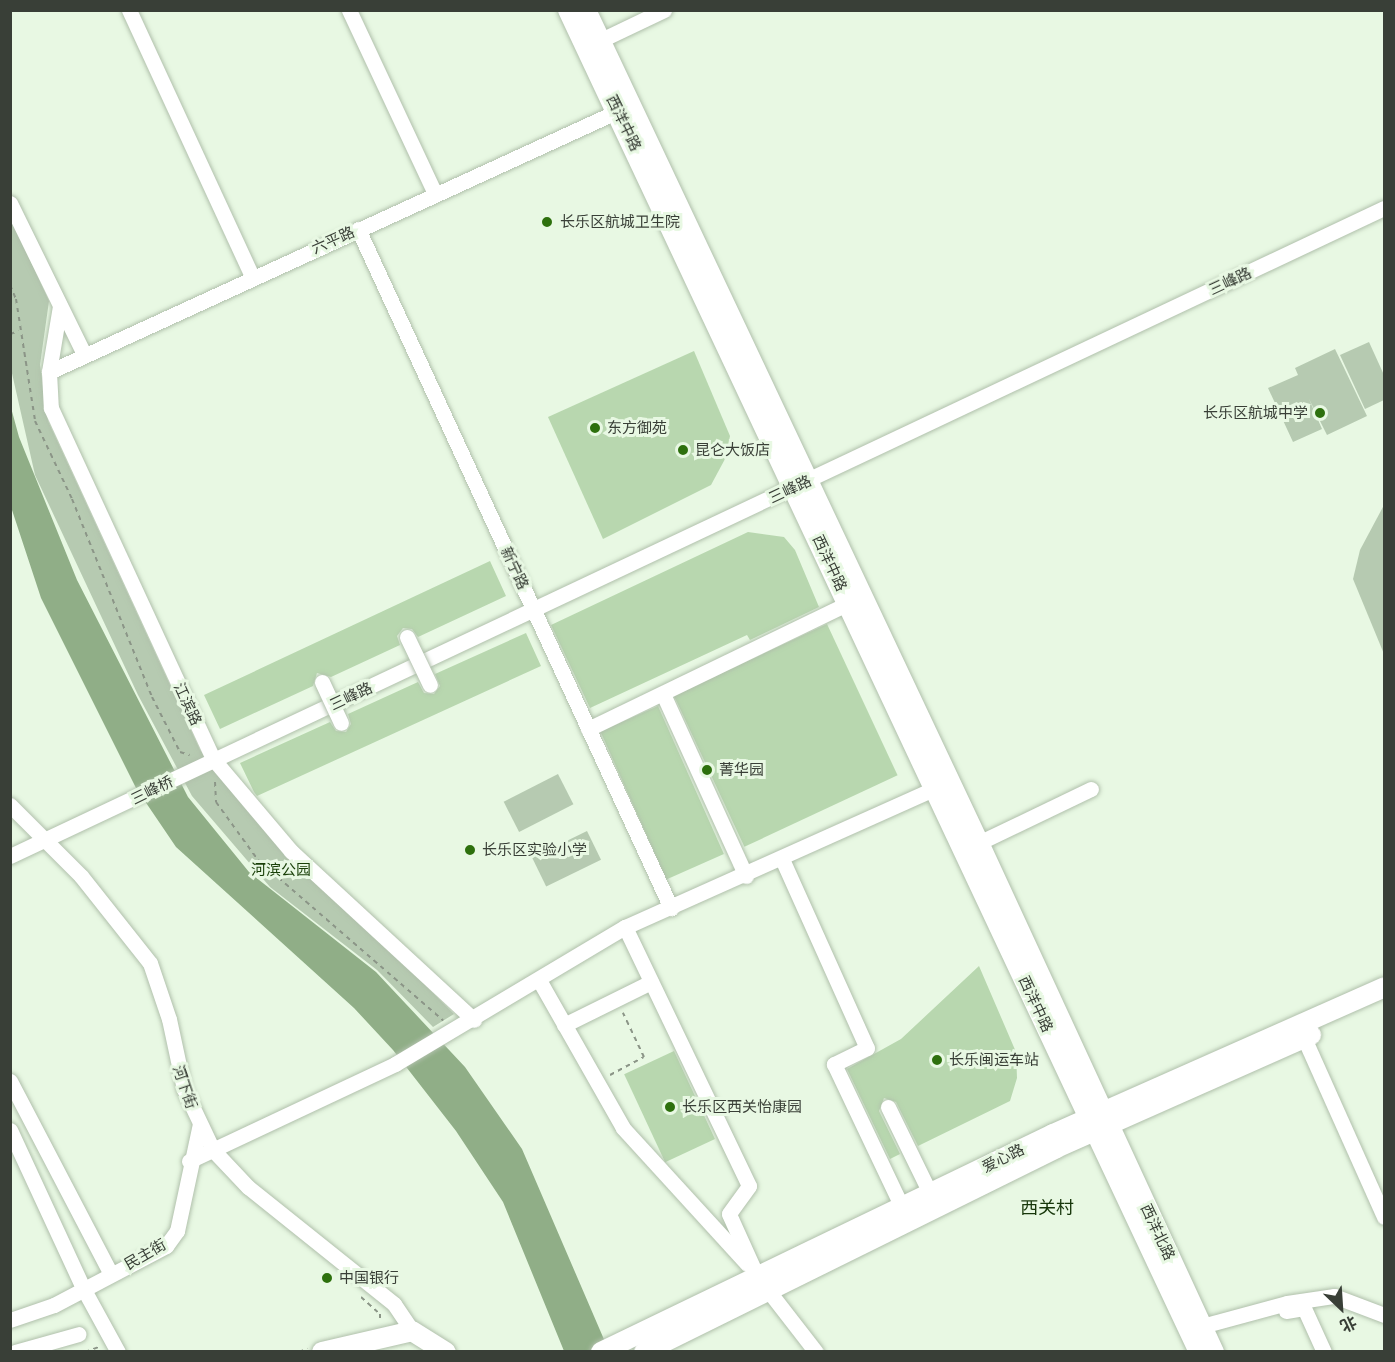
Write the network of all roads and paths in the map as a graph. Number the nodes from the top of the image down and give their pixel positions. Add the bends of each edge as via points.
1 (129, 10) edge
2 (349, 10) edge
3 (568, 10) edge
4 (586, 10) edge
5 (664, 10) edge
6 (593, 44) junction
7 (618, 111) junction
8 (435, 194) junction
9 (10, 203) edge
10 (1384, 208) edge
11 (358, 229) junction
12 (252, 276) junction
13 (10, 285) edge
14 (60, 306) junction
15 (19, 331) junction
16 (10, 334) edge
17 (84, 354) junction
18 (49, 372) junction
19 (802, 483) junction
20 (849, 603) junction
21 (535, 610) junction
22 (407, 637) dead end
23 (322, 682) dead end
24 (430, 685) dead end
25 (663, 694) junction
26 (341, 723) dead end
27 (588, 729) junction
28 (214, 760) junction
29 (196, 769) joint
30 (936, 788) junction
31 (1091, 789) dead end
32 (10, 805) edge
33 (45, 840) junction
34 (972, 846) junction
35 (10, 856) edge
36 (782, 859) junction
37 (746, 876) junction
38 (671, 908) junction
39 (625, 927) junction
40 (539, 981) junction
41 (651, 982) junction
42 (1384, 987) edge
43 (616, 999) junction
44 (1384, 1002) edge
45 (474, 1020) junction
46 (564, 1025) junction
47 (1304, 1038) junction
48 (10, 1081) edge
49 (597, 1082) junction
50 (888, 1107) dead end
51 (1098, 1121) junction
52 (200, 1124) junction
53 (10, 1130) edge
54 (213, 1150) junction
55 (189, 1161) junction
56 (930, 1193) junction
57 (902, 1206) junction
58 (1384, 1217) edge
59 (111, 1274) junction
60 (762, 1283) junction
61 (83, 1288) junction
62 (353, 1290) dead end
63 (1235, 1315) junction
64 (1384, 1315) edge
65 (10, 1320) edge
66 (1202, 1326) junction
67 (376, 1330) dead end
68 (412, 1331) junction
69 (79, 1334) dead end
70 (316, 1350) edge
71 (15, 1352) edge
72 (118, 1352) edge
73 (299, 1352) edge
74 (446, 1352) edge
75 (601, 1352) edge
76 (644, 1352) edge
77 (816, 1352) edge
78 (1199, 1352) edge
79 (1214, 1352) edge
80 (1324, 1352) edge

1 - 12 street
2 - 8 street
3 - 6 main road, 西洋中路
4 - 6 main road, 西洋中路
5 - 6 street
6 - 7 main road, 西洋中路
6 - 19 main road, 西洋中路
7 - 8 street, 六平路
7 - 19 main road, 西洋中路
8 - 11 street, 六平路
9 - 14 street
10 - 19 street, 三峰路
11 - 12 street, 六平路
11 - 21 street, 新宁路
12 - 17 street, 六平路
13 - 15 path
14 - 17 street
14 - 18 street, 江滨路
15 - 16 path
15 - 28 path via 35,421 72,499 152,697 180,752
17 - 18 street, 六平路
18 - 28 street, 江滨路 via 51,408
19 - 20 main road, 西洋中路
19 - 21 street, 三峰路
19 - 34 main road, 西洋中路
20 - 25 street
20 - 30 main road, 西洋中路
21 - 27 street, 新宁路
21 - 28 street, 三峰路
22 - 24 street, bridge
23 - 26 street, bridge
25 - 27 street
25 - 37 street
27 - 38 street, 新宁路
28 - 29 street, 三峰路
28 - 45 street, 江滨路 via 291,851
28 - 45 path via 216,802 258,860 443,1020
29 - 33 street, 三峰桥
30 - 34 main road, 西洋中路
30 - 36 street
31 - 34 street
32 - 33 street, 河下街
33 - 35 street, 三峰桥
33 - 52 street, 河下街 via 81,876 150,963 169,1019 184,1089
34 - 51 main road, 西洋中路
36 - 37 street
36 - 57 street via 867,1048 834,1064
37 - 38 street
38 - 39 street
39 - 40 street
39 - 41 street
40 - 45 street
40 - 46 street
41 - 43 street
41 - 60 street via 749,1186 729,1214
42 - 51 main road, 爱心路
43 - 46 street
43 - 49 path via 644,1057
44 - 47 main road, 爱心路
45 - 54 street via 395,1064
46 - 49 street
47 - 51 main road, 爱心路
47 - 58 street
48 - 59 street
49 - 60 street via 623,1128
50 - 56 street
51 - 56 main road, 爱心路
51 - 60 main road, 爱心路
51 - 66 main road, 西洋北路
51 - 78 main road, 西洋北路
52 - 54 street, 河下街
52 - 55 street, 民主街
53 - 61 street
54 - 55 street
54 - 68 street, 河下街 via 248,1187 394,1304
55 - 59 street, 民主街 via 177,1231 166,1246
56 - 57 main road, 爱心路
57 - 60 main road, 爱心路
59 - 61 street, 民主街
60 - 75 main road, 爱心路
60 - 76 main road, 爱心路
60 - 77 street
61 - 65 street, 民主街 via 54,1305
61 - 72 street
62 - 67 path via 380,1314
63 - 64 street via 1334,1296
63 - 66 street
63 - 80 street via 1240,1320 1304,1308
66 - 79 main road, 西洋北路
68 - 70 main road
68 - 74 main road
69 - 71 street
70 - 73 path

